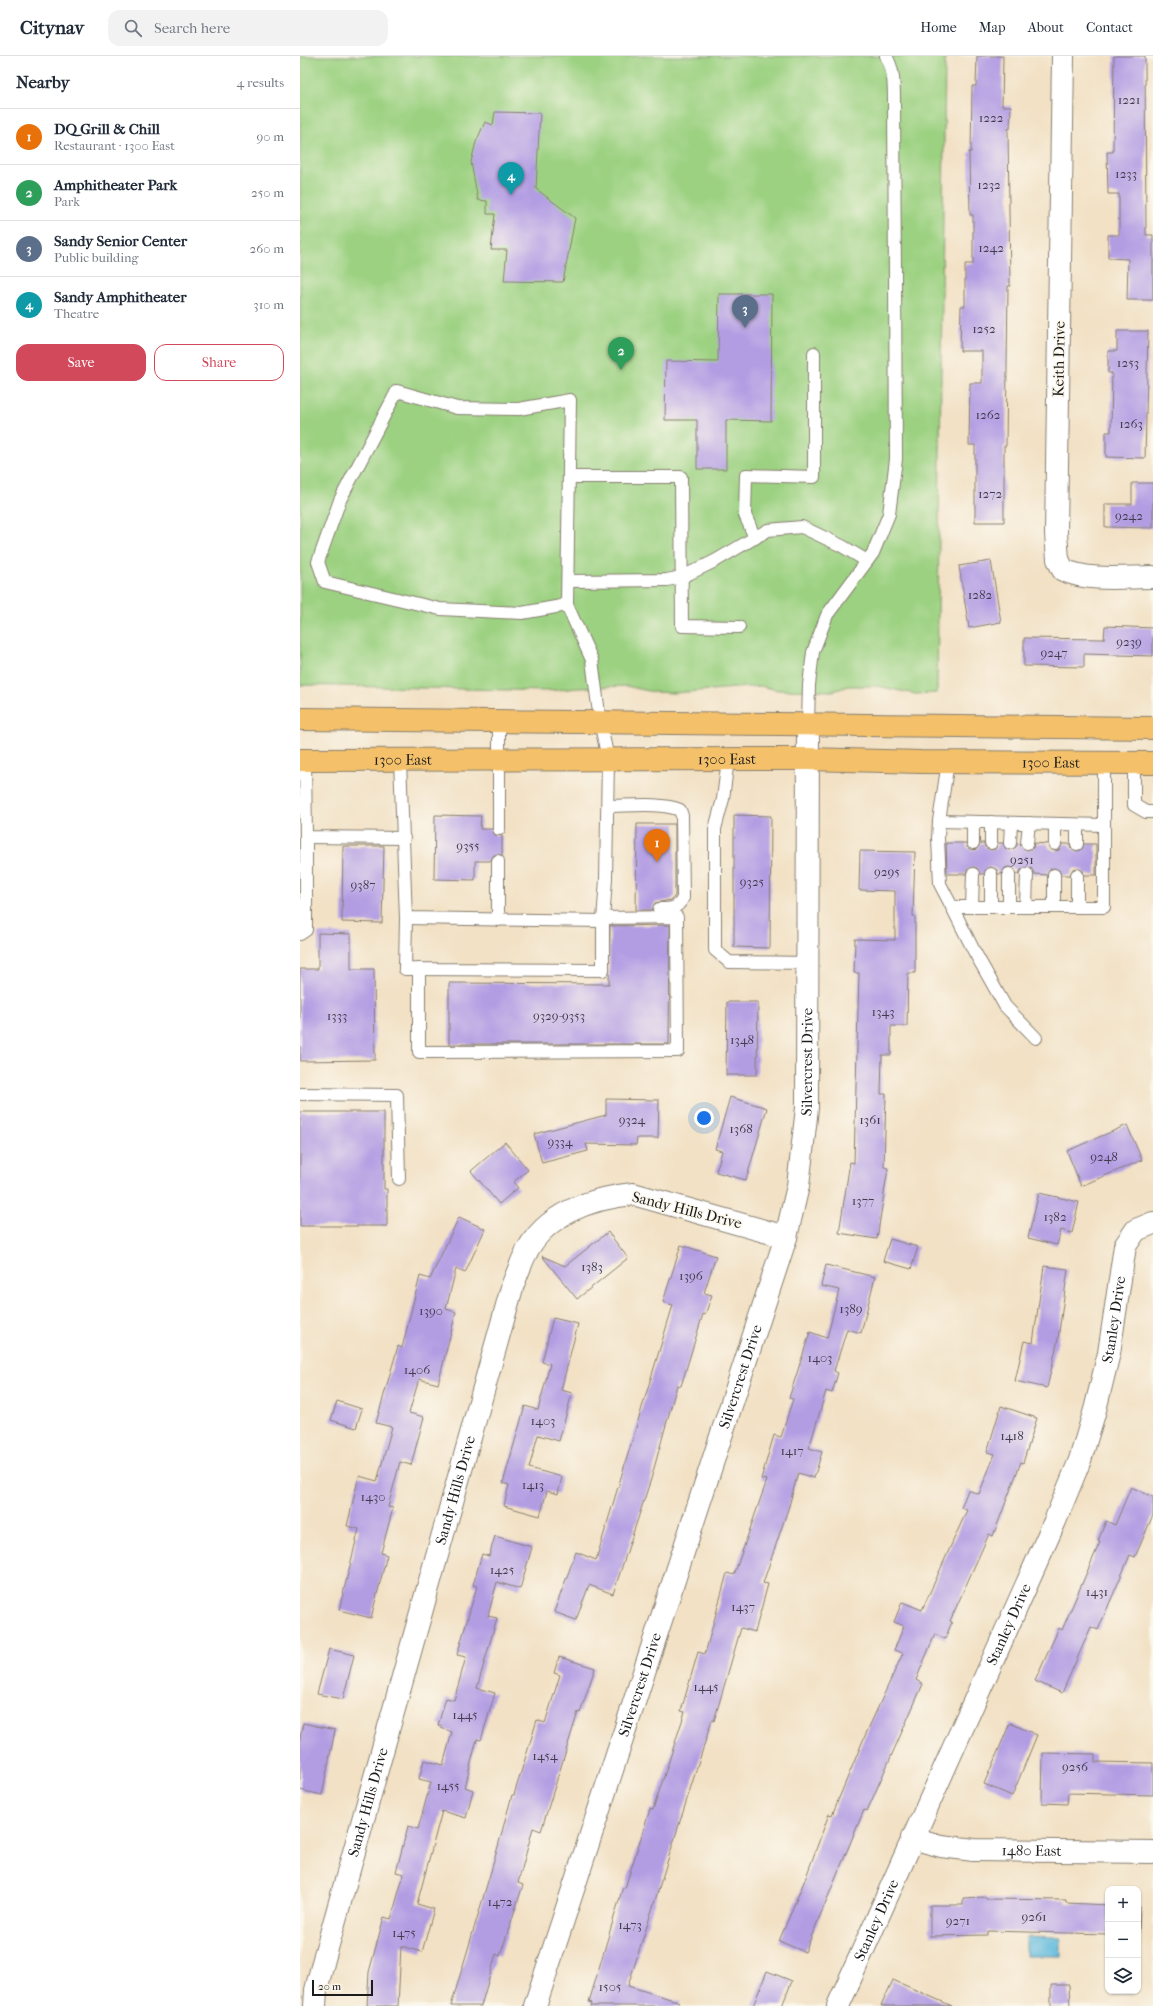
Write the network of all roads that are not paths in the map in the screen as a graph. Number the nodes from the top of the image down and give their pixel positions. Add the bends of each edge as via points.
1 (886, 56) edge
2 (1063, 56) edge
3 (814, 353) dead end
4 (569, 477) junction
5 (755, 538) junction
6 (867, 561) junction
7 (1153, 577) edge
8 (682, 578) junction
9 (568, 581) junction
10 (567, 605) junction
11 (739, 627) dead end
12 (300, 719) edge
13 (499, 720) junction
14 (600, 721) junction
15 (808, 724) junction
16 (1153, 728) edge
17 (608, 759) junction
18 (728, 759) junction
19 (808, 759) junction
20 (302, 760) edge
21 (400, 760) junction
22 (499, 760) junction
23 (948, 762) junction
24 (1104, 762) junction
25 (1143, 763) edge
26 (608, 806) junction
27 (1153, 812) edge
28 (939, 821) junction
29 (973, 822) junction
30 (991, 822) junction
31 (1011, 823) junction
32 (1028, 824) junction
33 (1055, 824) junction
34 (1077, 825) junction
35 (1104, 825) junction
36 (499, 829) dead end
37 (306, 837) junction
38 (404, 838) junction
39 (973, 843) dead end
40 (991, 843) dead end
41 (1010, 843) dead end
42 (1027, 843) dead end
43 (1055, 844) dead end
44 (1077, 844) dead end
45 (498, 862) dead end
46 (973, 874) dead end
47 (990, 874) dead end
48 (1009, 874) dead end
49 (1027, 874) dead end
50 (1054, 875) dead end
51 (1077, 875) dead end
52 (990, 907) junction
53 (1008, 907) junction
54 (1026, 907) junction
55 (1054, 907) junction
56 (1077, 907) junction
57 (952, 908) junction
58 (972, 908) junction
59 (603, 916) junction
60 (406, 918) junction
61 (498, 920) junction
62 (300, 934) edge
63 (808, 963) junction
64 (419, 969) junction
65 (1036, 1038) dead end
66 (300, 1094) edge
67 (399, 1179) dead end
68 (1144, 1226) edge
69 (786, 1237) junction
70 (912, 1838) junction
71 (1153, 1852) edge
72 (314, 2006) edge
73 (535, 2006) edge
74 (838, 2006) edge

1 - 6 lane via 890,62 894,82 896,459 889,514 873,553
2 - 7 street, Keith Drive via 1056,534 1058,559 1063,570 1074,575
3 - 5 lane via 814,478 746,475 746,515
4 - 8 lane via 681,477
4 - 9 lane
4 - 10 lane via 570,400 519,409 457,408 397,391 340,500 318,562 324,582 440,609 522,613
5 - 6 lane via 768,530 802,527
5 - 8 lane
6 - 15 lane via 827,615 813,652
8 - 9 lane
8 - 11 lane via 682,626
9 - 10 lane
10 - 14 lane via 592,660
12 - 13 main road
13 - 14 main road
13 - 22 lane
14 - 15 main road
14 - 17 lane
15 - 16 main road
15 - 19 street, Silvercrest Drive
17 - 18 main road, 1300 East
17 - 22 main road, 1300 East
17 - 26 lane
18 - 19 main road, 1300 East
18 - 63 lane via 723,799 715,829 715,950 729,962
19 - 23 main road, 1300 East
19 - 63 street, Silvercrest Drive
20 - 21 main road, 1300 East
20 - 37 lane
21 - 22 main road, 1300 East
21 - 38 lane
22 - 36 lane
23 - 24 main road, 1300 East
23 - 28 lane
24 - 25 main road, 1300 East
24 - 35 lane
25 - 27 lane via 1134,805 1146,812
26 - 59 lane
26 - 59 lane via 662,806 680,810 684,898 679,906 673,909
28 - 29 lane
28 - 57 lane via 940,884
29 - 30 lane
29 - 39 lane
30 - 31 lane
30 - 40 lane
31 - 32 lane
31 - 41 lane
32 - 33 lane
32 - 42 lane
33 - 34 lane
33 - 43 lane
34 - 35 lane
34 - 44 lane
35 - 56 lane via 1104,907
37 - 38 lane
37 - 62 lane via 306,930
38 - 60 lane
45 - 61 lane
46 - 58 lane
47 - 52 lane
48 - 53 lane
49 - 54 lane
50 - 55 lane
51 - 56 lane
52 - 53 lane
52 - 58 lane
53 - 54 lane
54 - 55 lane
55 - 56 lane
57 - 58 lane
57 - 65 lane via 1005,1006
59 - 61 lane
59 - 64 lane via 603,970
59 - 64 lane via 677,917 678,1051 419,1052
60 - 61 lane
60 - 64 lane via 405,969
63 - 69 street, Silvercrest Drive via 804,1142 798,1186
66 - 67 lane via 397,1095
68 - 70 street, Stanley Drive via 1125,1246 1109,1353 1080,1460
69 - 72 street, Sandy Hills Drive via 633,1194 611,1196 587,1203 562,1215 543,1230 525,1254 513,1284 332,1928
69 - 73 street, Silvercrest Drive
70 - 71 street, 1480 East via 941,1846 974,1850
70 - 74 street, Stanley Drive

